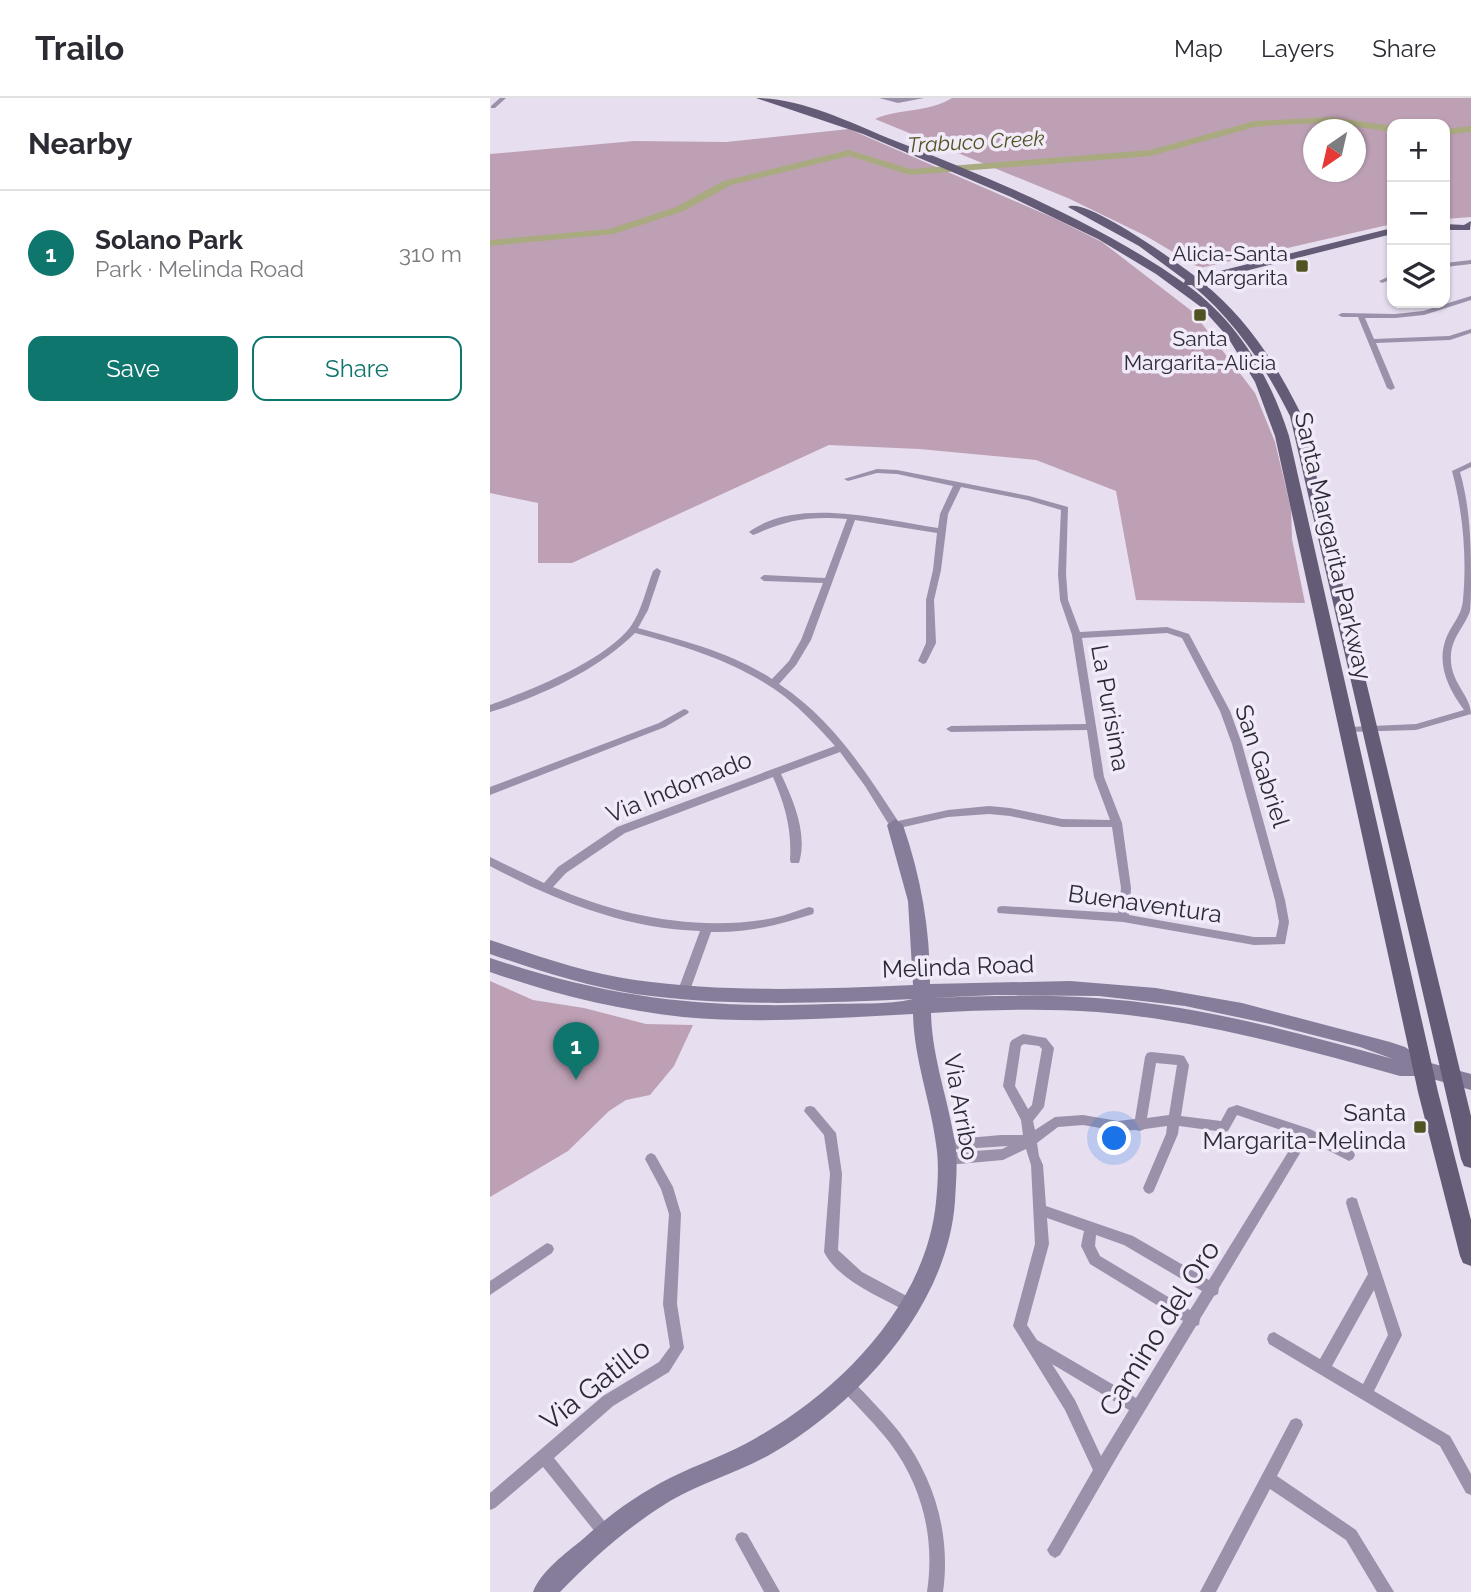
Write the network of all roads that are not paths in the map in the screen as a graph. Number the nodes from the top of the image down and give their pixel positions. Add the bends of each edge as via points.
1 (493, 98) edge
2 (503, 98) edge
3 (761, 98) edge
4 (789, 98) edge
5 (882, 98) edge
6 (921, 98) edge
7 (1044, 195) dead end
8 (1056, 200) dead end
9 (1470, 226) edge
10 (1450, 227) edge
11 (1387, 232) edge
12 (1387, 240) edge
13 (1471, 262) edge
14 (1450, 264) edge
15 (1387, 279) edge
16 (1382, 281) dead end
17 (1200, 284) junction
18 (1183, 288) junction
19 (1471, 298) edge
20 (1342, 315) dead end
21 (1361, 316) junction
22 (1471, 331) edge
23 (1371, 341) junction
24 (1391, 388) dead end
25 (1471, 464) edge
26 (848, 479) dead end
27 (958, 484) junction
28 (852, 517) junction
29 (753, 531) dead end
30 (942, 531) junction
31 (657, 571) dead end
32 (764, 578) dead end
33 (828, 580) junction
34 (633, 630) junction
35 (1077, 635) junction
36 (923, 661) dead end
37 (774, 682) junction
38 (490, 709) edge
39 (1471, 711) edge
40 (684, 712) dead end
41 (1089, 727) junction
42 (951, 729) dead end
43 (1350, 730) junction
44 (1370, 731) junction
45 (842, 747) junction
46 (775, 771) junction
47 (490, 791) edge
48 (1116, 823) junction
49 (895, 825) junction
50 (795, 860) dead end
51 (490, 861) edge
52 (545, 889) junction
53 (1002, 910) dead end
54 (809, 911) dead end
55 (1123, 918) junction
56 (707, 927) junction
57 (1282, 941) joint
58 (490, 947) edge
59 (490, 965) edge
60 (683, 993) junction
61 (922, 999) junction
62 (1422, 1068) junction
63 (1450, 1076) junction
64 (1471, 1082) edge
65 (810, 1111) dead end
66 (1027, 1119) junction
67 (1175, 1120) junction
68 (1140, 1126) junction
69 (1306, 1133) junction
70 (1030, 1141) junction
71 (946, 1152) junction
72 (1349, 1156) dead end
73 (651, 1159) dead end
74 (1471, 1159) edge
75 (1149, 1188) dead end
76 (1352, 1203) dead end
77 (1040, 1210) junction
78 (1091, 1227) junction
79 (547, 1249) dead end
80 (1471, 1256) edge
81 (1374, 1275) junction
82 (490, 1289) edge
83 (1213, 1290) junction
84 (911, 1306) junction
85 (1194, 1320) junction
86 (1274, 1339) dead end
87 (1032, 1345) junction
88 (1324, 1368) junction
89 (848, 1386) junction
90 (1366, 1393) junction
91 (1138, 1407) junction
92 (1296, 1425) dead end
93 (543, 1456) junction
94 (1100, 1469) junction
95 (1267, 1478) junction
96 (1471, 1488) edge
97 (490, 1503) edge
98 (605, 1533) junction
99 (742, 1539) dead end
100 (1055, 1550) dead end
101 (544, 1592) edge
102 (772, 1592) edge
103 (935, 1592) edge
104 (1208, 1592) edge
105 (1386, 1592) edge

1 - 2 street via 493,107
3 - 18 main road, Santa Margarita Parkway via 882,138 1043,207 1112,241
4 - 7 main road via 894,132
5 - 6 street
8 - 17 main road, Santa Margarita Parkway via 1124,232
9 - 10 main road
11 - 17 main road
12 - 17 main road
13 - 14 street
15 - 16 street
17 - 18 main road
17 - 44 main road, Santa Margarita Parkway via 1255,341 1296,416
18 - 43 main road, Santa Margarita Parkway via 1205,305 1237,343 1277,416
19 - 21 street via 1424,313
20 - 21 street
21 - 23 street
22 - 23 street via 1450,338
23 - 24 street
25 - 39 street via 1456,471 1465,510 1467,603 1446,648 1445,662 1456,693
26 - 27 street via 877,471
27 - 30 street via 944,514
27 - 35 street, La Purisima via 1062,506 1066,512 1064,600
28 - 29 street via 803,515 769,522
28 - 30 street
28 - 33 street
30 - 36 street via 930,600 931,643
31 - 34 street
32 - 33 street
33 - 37 street via 806,640 793,663
34 - 37 street, Via Arribo via 698,647
34 - 38 street via 588,664
35 - 41 street, La Purisima
35 - 57 street, San Gabriel via 1167,630 1186,636 1237,744 1280,900
37 - 45 street, Via Arribo via 819,719
39 - 44 street via 1416,727
40 - 47 street via 662,725
41 - 42 street
41 - 48 street, La Purisima via 1099,777
43 - 44 street
43 - 62 main road, Santa Margarita Parkway
44 - 63 main road, Santa Margarita Parkway
45 - 46 street, Via Indomado
45 - 49 street, Via Arribo
46 - 50 street via 793,810
46 - 52 street, Via Indomado via 621,830 562,870
48 - 49 street via 1075,824 983,810
48 - 55 street, La Purisima via 1126,888
49 - 61 main road, Via Arribo via 917,904
51 - 52 street
52 - 56 street via 633,918
53 - 55 street, Buenaventura
54 - 56 street via 786,921
55 - 57 street, Buenaventura via 1254,941
56 - 60 street
58 - 60 main road, Melinda Road via 593,978
59 - 61 main road, Melinda Road via 593,995 684,1009 770,1013
60 - 61 main road, Melinda Road
61 - 62 main road, Melinda Road via 1147,1009 1232,1025 1399,1068
61 - 71 main road, Via Arribo via 925,1051
62 - 63 main road, Melinda Road
62 - 80 main road, Santa Margarita Parkway
63 - 64 main road, Melinda Road
63 - 74 main road, Santa Margarita Parkway
65 - 84 street via 830,1133 836,1174 831,1252 870,1285
66 - 66 street via 1009,1086 1016,1043 1023,1039 1042,1041 1048,1048 1038,1107
66 - 70 street
67 - 68 street
67 - 68 street via 1182,1063 1154,1056
67 - 69 street via 1224,1127 1237,1110
67 - 75 street
68 - 70 street via 1055,1122
69 - 72 street
69 - 83 street, Camino del Oro
70 - 71 street via 1003,1154
70 - 77 street via 1039,1174
71 - 84 main road, Via Arribo via 942,1224 931,1263
73 - 93 street, Via Gatillo via 675,1214 670,1304 677,1348 664,1367 608,1401
76 - 81 street
77 - 78 street
77 - 87 street via 1040,1258 1020,1320
78 - 83 street via 1128,1240
78 - 85 street via 1088,1246 1095,1260
79 - 82 street
81 - 88 street
81 - 90 street via 1395,1335
83 - 85 street, Camino del Oro
84 - 89 main road, Via Arribo
85 - 91 street, Camino del Oro
86 - 88 street
87 - 91 street
87 - 94 street via 1070,1405
88 - 90 street
89 - 98 main road, Via Arribo via 764,1446 663,1493
89 - 103 street via 897,1440 922,1483 934,1527 939,1574
90 - 96 street via 1445,1441
91 - 94 street, Camino del Oro
92 - 95 street
93 - 97 street, Via Gatillo
93 - 98 street
94 - 100 street, Camino del Oro
95 - 104 street
95 - 105 street via 1352,1535
98 - 101 main road, Via Arribo
99 - 102 street

